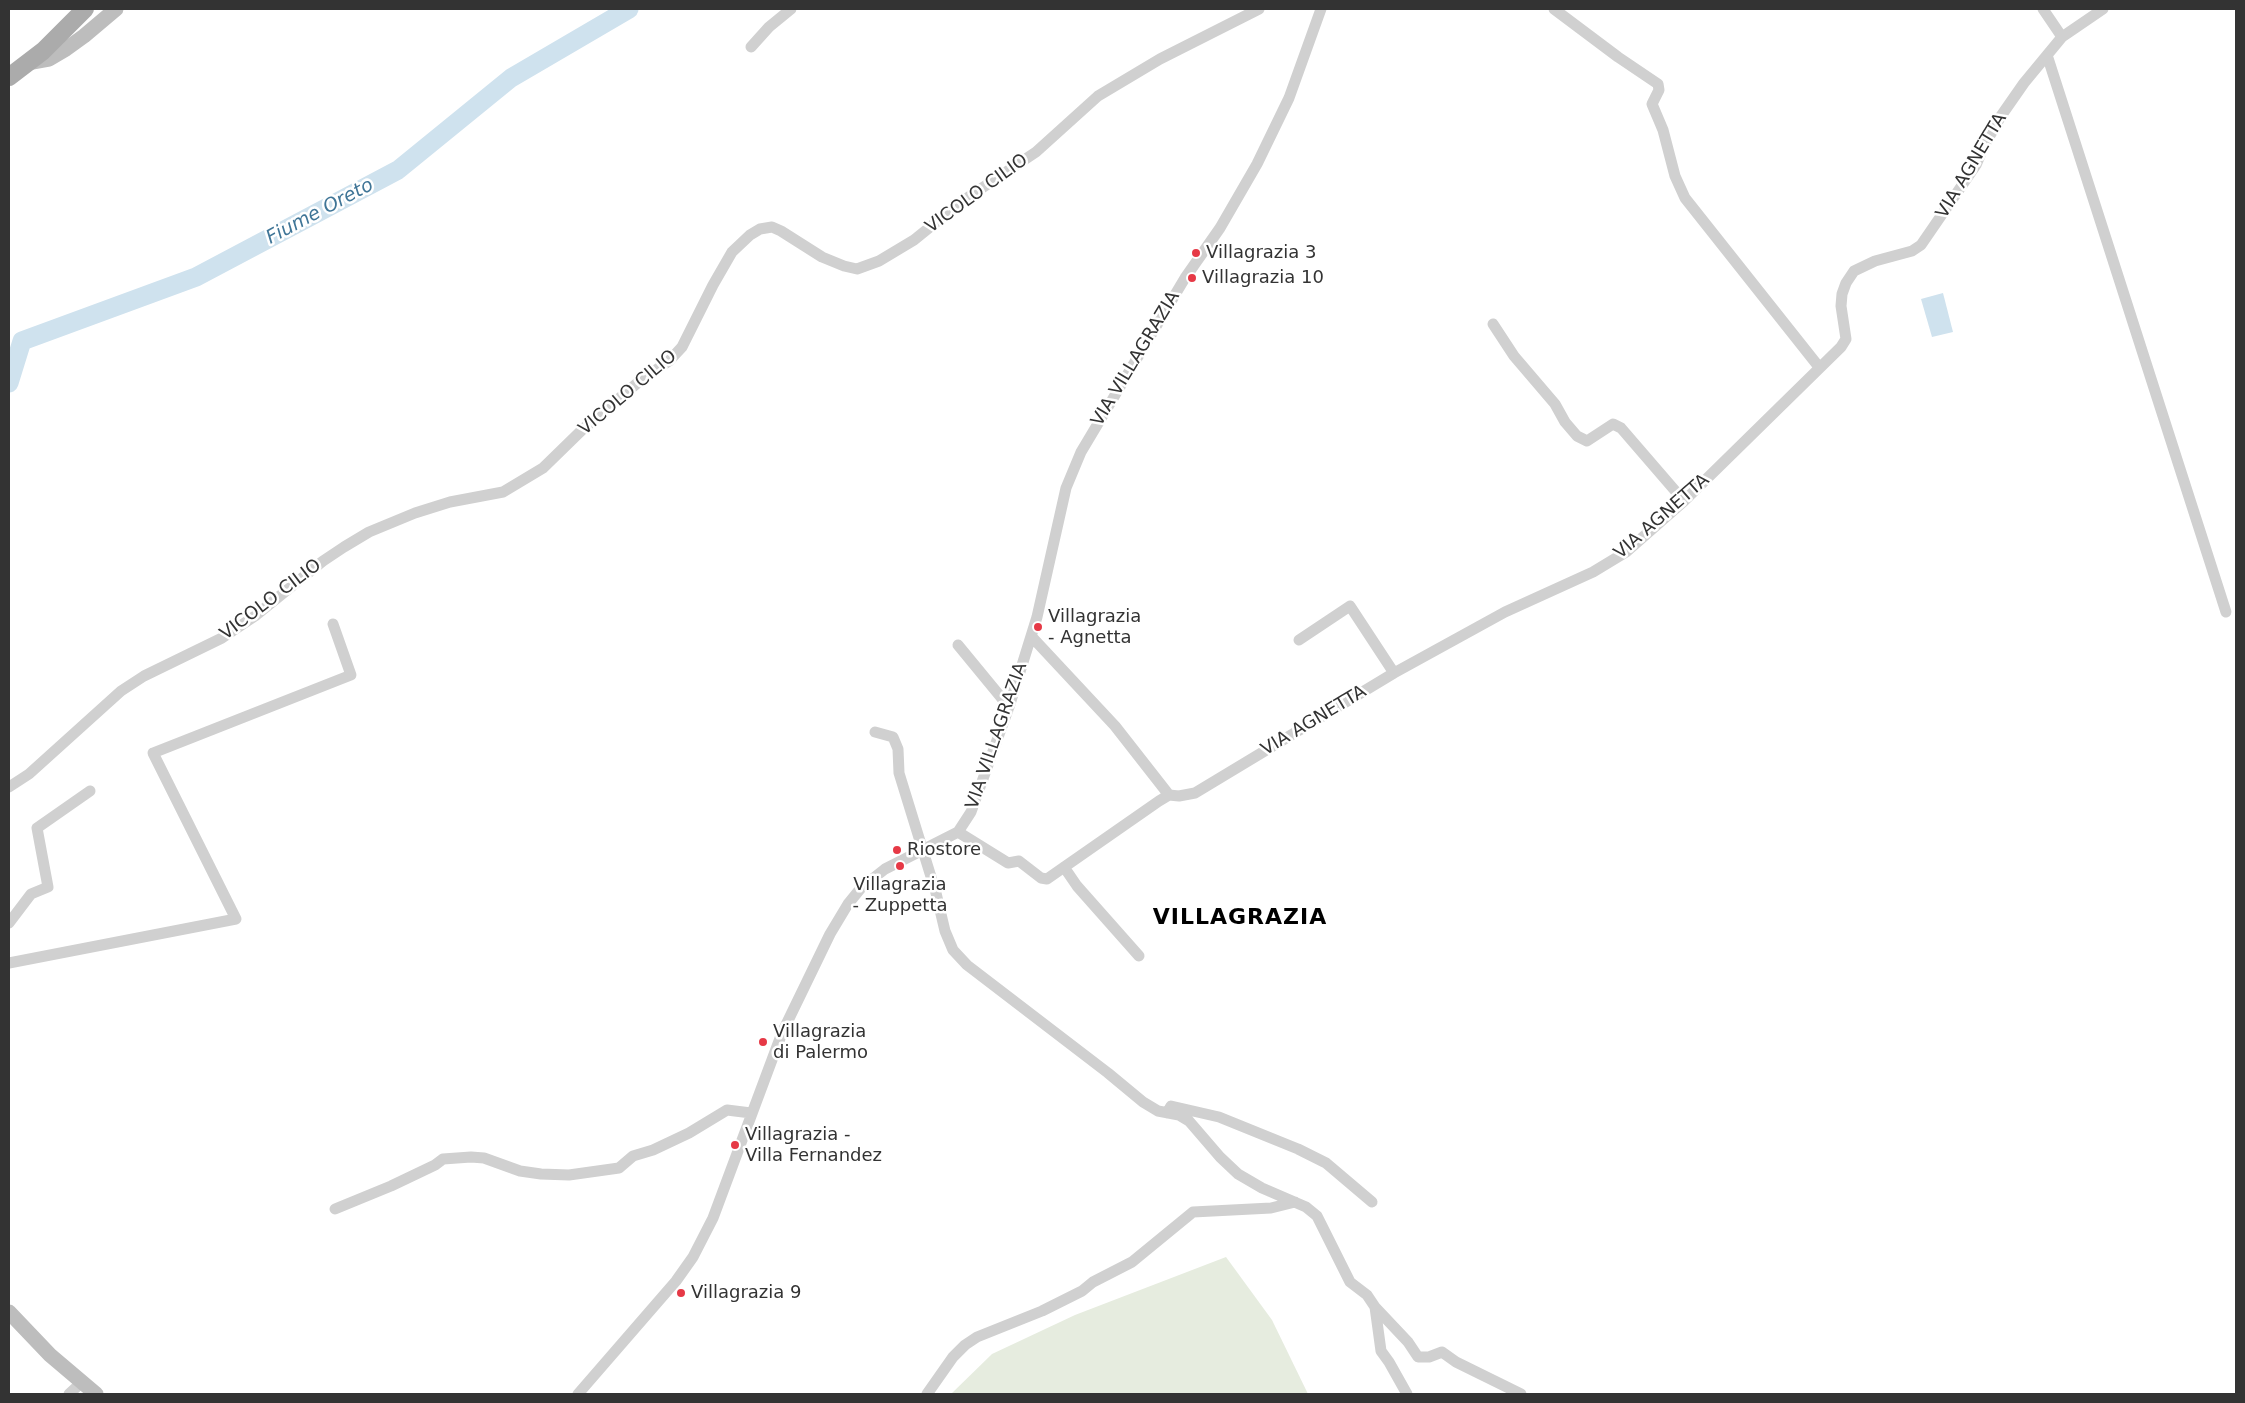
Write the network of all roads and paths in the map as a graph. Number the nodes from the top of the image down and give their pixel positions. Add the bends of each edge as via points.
1 (85, 9) edge
2 (116, 9) edge
3 (791, 9) edge
4 (1259, 9) edge
5 (1320, 9) edge
6 (1554, 9) edge
7 (2043, 9) edge
8 (2103, 9) edge
9 (2062, 37) junction
10 (752, 47) dead end
11 (2047, 55) junction
12 (9, 68) edge
13 (9, 78) edge
14 (1493, 324) dead end
15 (1819, 367) junction
16 (1684, 501) junction
17 (2226, 612) dead end
18 (333, 624) dead end
19 (1031, 636) junction
20 (1299, 640) dead end
21 (958, 645) dead end
22 (1394, 673) junction
23 (1009, 707) junction
24 (875, 732) dead end
25 (9, 787) edge
26 (90, 791) dead end
27 (1169, 795) junction
28 (958, 832) junction
29 (922, 852) junction
30 (1064, 867) junction
31 (9, 923) edge
32 (1139, 956) dead end
33 (9, 962) edge
34 (751, 1113) junction
35 (1167, 1113) junction
36 (1295, 1202) junction
37 (1372, 1202) dead end
38 (335, 1209) dead end
39 (1375, 1307) junction
40 (9, 1312) edge
41 (82, 1382) junction
42 (69, 1394) edge
43 (96, 1394) edge
44 (578, 1394) edge
45 (928, 1394) edge
46 (1406, 1394) edge
47 (1521, 1394) edge

1 - 13 main road, bridge
2 - 12 main road via 49,59
3 - 10 street
4 - 25 street, VICOLO CILIO via 1160,59 1098,96 1036,152 961,202 914,240 879,261 857,269 844,266 822,258 772,227 750,235 732,252 682,347 583,429 543,468 503,492 450,502 369,532 316,566 255,616 222,638 120,691 29,774
5 - 19 street, VIA VILLAGRAZIA via 1289,98 1257,164 1081,452 1066,488
6 - 15 street via 1658,84 1659,90 1652,104 1685,198
7 - 9 street
8 - 9 street, VIA AGNETTA
9 - 11 street, VIA AGNETTA
11 - 15 street, VIA AGNETTA via 2001,116 1976,165 1922,245 1854,271 1842,294 1846,339
11 - 17 street
14 - 16 street via 1577,436 1587,441 1613,424 1621,428
15 - 16 street, VIA AGNETTA
16 - 22 street, VIA AGNETTA via 1612,562 1505,612
18 - 33 street via 351,675 152,753 236,919
19 - 23 street, VIA VILLAGRAZIA
19 - 27 street via 1115,726
20 - 22 street via 1350,606
21 - 23 street
22 - 27 street, VIA AGNETTA via 1195,793
23 - 28 street, VIA VILLAGRAZIA via 971,812
24 - 29 street via 893,737 898,749 899,773
26 - 31 street via 37,828 48,888 31,894
27 - 30 street
28 - 29 street, VIA VILLAGRAZIA
28 - 30 street via 1008,863 1019,861 1041,878 1047,879
29 - 34 street, VIA VILLAGRAZIA via 874,876 848,904 782,1033
29 - 35 street via 945,931 953,950 967,965 1143,1102
30 - 32 street
34 - 38 street via 727,1110 689,1133 633,1156 619,1168 570,1175 520,1171 471,1156 443,1159 391,1186
34 - 44 street, VIA VILLAGRAZIA via 712,1218 693,1257
35 - 36 street via 1189,1121 1238,1174
35 - 37 street via 1170,1106 1219,1117 1298,1149 1326,1163
36 - 39 street via 1317,1216 1350,1282 1367,1295
36 - 45 street via 1271,1208 1193,1212 1132,1262 1042,1311 965,1345
39 - 46 street via 1381,1351
39 - 47 street via 1418,1357 1442,1352
40 - 41 main road
41 - 42 street
41 - 43 main road

